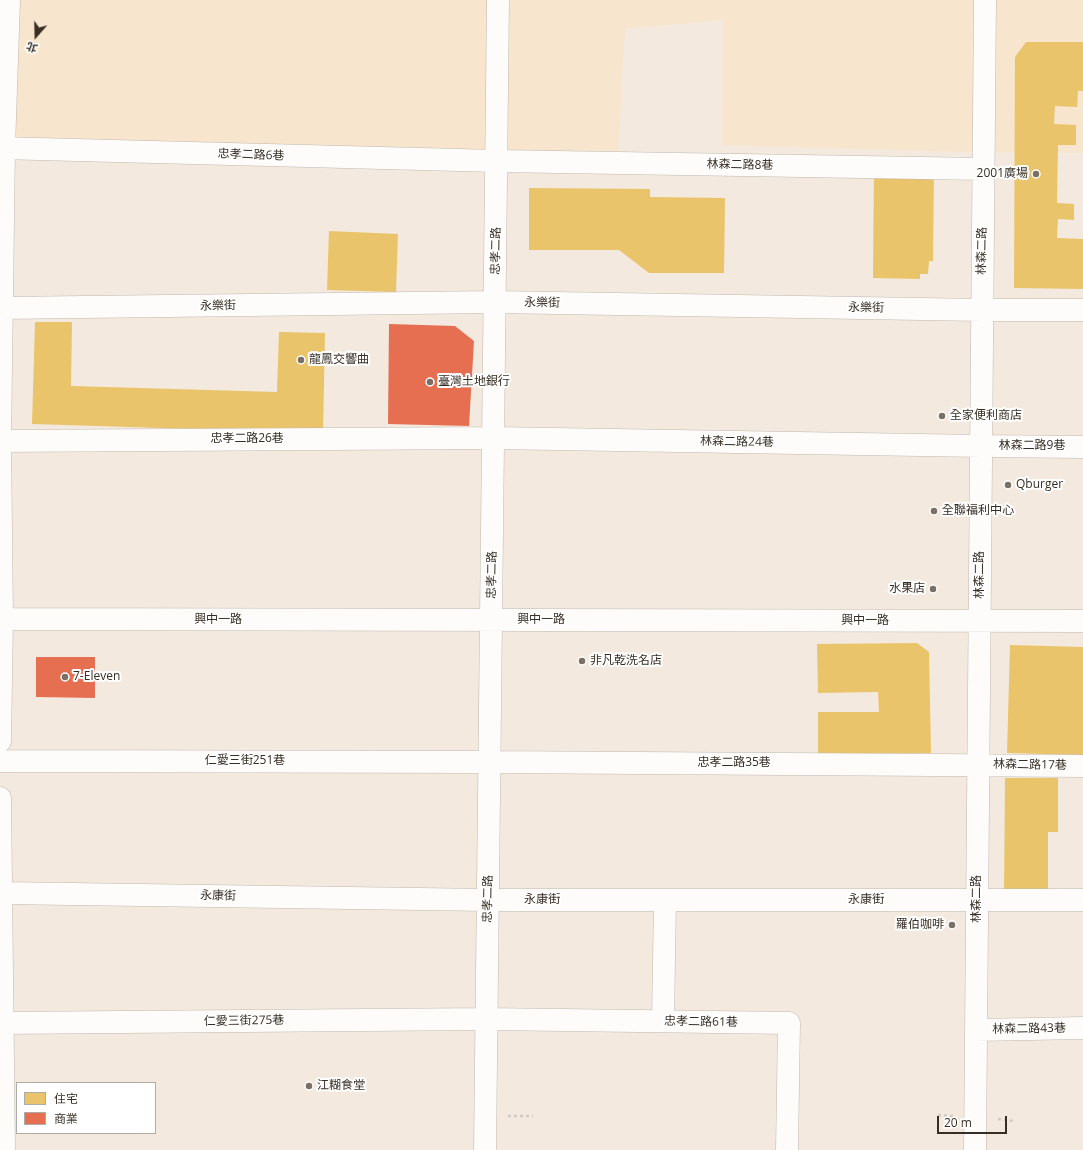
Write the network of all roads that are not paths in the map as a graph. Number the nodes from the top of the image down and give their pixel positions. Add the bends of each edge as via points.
1 (9, 0) edge
2 (498, 0) edge
3 (984, 0) edge
4 (2, 148) edge
5 (497, 161) junction
6 (983, 169) junction
7 (495, 302) junction
8 (2, 308) junction
9 (982, 310) junction
10 (1083, 310) edge
11 (493, 438) junction
12 (0, 441) edge
13 (981, 446) junction
14 (1083, 447) edge
15 (1, 619) edge
16 (491, 620) junction
17 (979, 621) junction
18 (1083, 621) edge
19 (0, 741) edge
20 (0, 761) edge
21 (490, 762) junction
22 (978, 765) junction
23 (1083, 766) edge
24 (0, 798) edge
25 (1, 893) edge
26 (488, 900) junction
27 (666, 900) junction
28 (977, 900) junction
29 (1083, 900) edge
30 (486, 1019) junction
31 (663, 1021) junction
32 (2, 1023) junction
33 (1083, 1028) edge
34 (976, 1030) junction
35 (4, 1150) edge
36 (485, 1150) edge
37 (787, 1150) edge
38 (975, 1150) edge

1 - 4 street
2 - 5 street, 忠孝二路
3 - 6 street, 林森二路
4 - 5 street, 忠孝二路6巷
4 - 8 street
5 - 6 street, 林森二路8巷
5 - 7 street, 忠孝二路
6 - 9 street, 林森二路
7 - 8 street, 永樂街
7 - 9 street, 永樂街
7 - 11 street, 忠孝二路
8 - 12 street
9 - 10 street, 永樂街
9 - 13 street, 林森二路
11 - 12 street, 忠孝二路26巷
11 - 13 street, 林森二路24巷
11 - 16 street, 忠孝二路
12 - 15 street
13 - 14 street, 林森二路9巷
13 - 17 street, 林森二路
15 - 16 street, 興中一路
15 - 19 street
16 - 17 street, 興中一路
16 - 21 street, 忠孝二路
17 - 18 street, 興中一路
17 - 22 street, 林森二路
20 - 21 street, 仁愛三街251巷
21 - 22 street, 忠孝二路35巷
21 - 26 street, 忠孝二路
22 - 23 street, 林森二路17巷
22 - 28 street, 林森二路
24 - 25 street
25 - 26 street, 永康街
25 - 32 street
26 - 27 street, 永康街
26 - 30 street, 忠孝二路
27 - 28 street, 永康街
27 - 31 street
28 - 29 street, 永康街
28 - 34 street, 林森二路
30 - 31 street, 忠孝二路61巷
30 - 32 street, 仁愛三街275巷
30 - 36 street, 忠孝二路
31 - 37 street, 忠孝二路61巷 via 789,1023
32 - 35 street
33 - 34 street, 林森二路43巷
34 - 38 street, 林森二路

